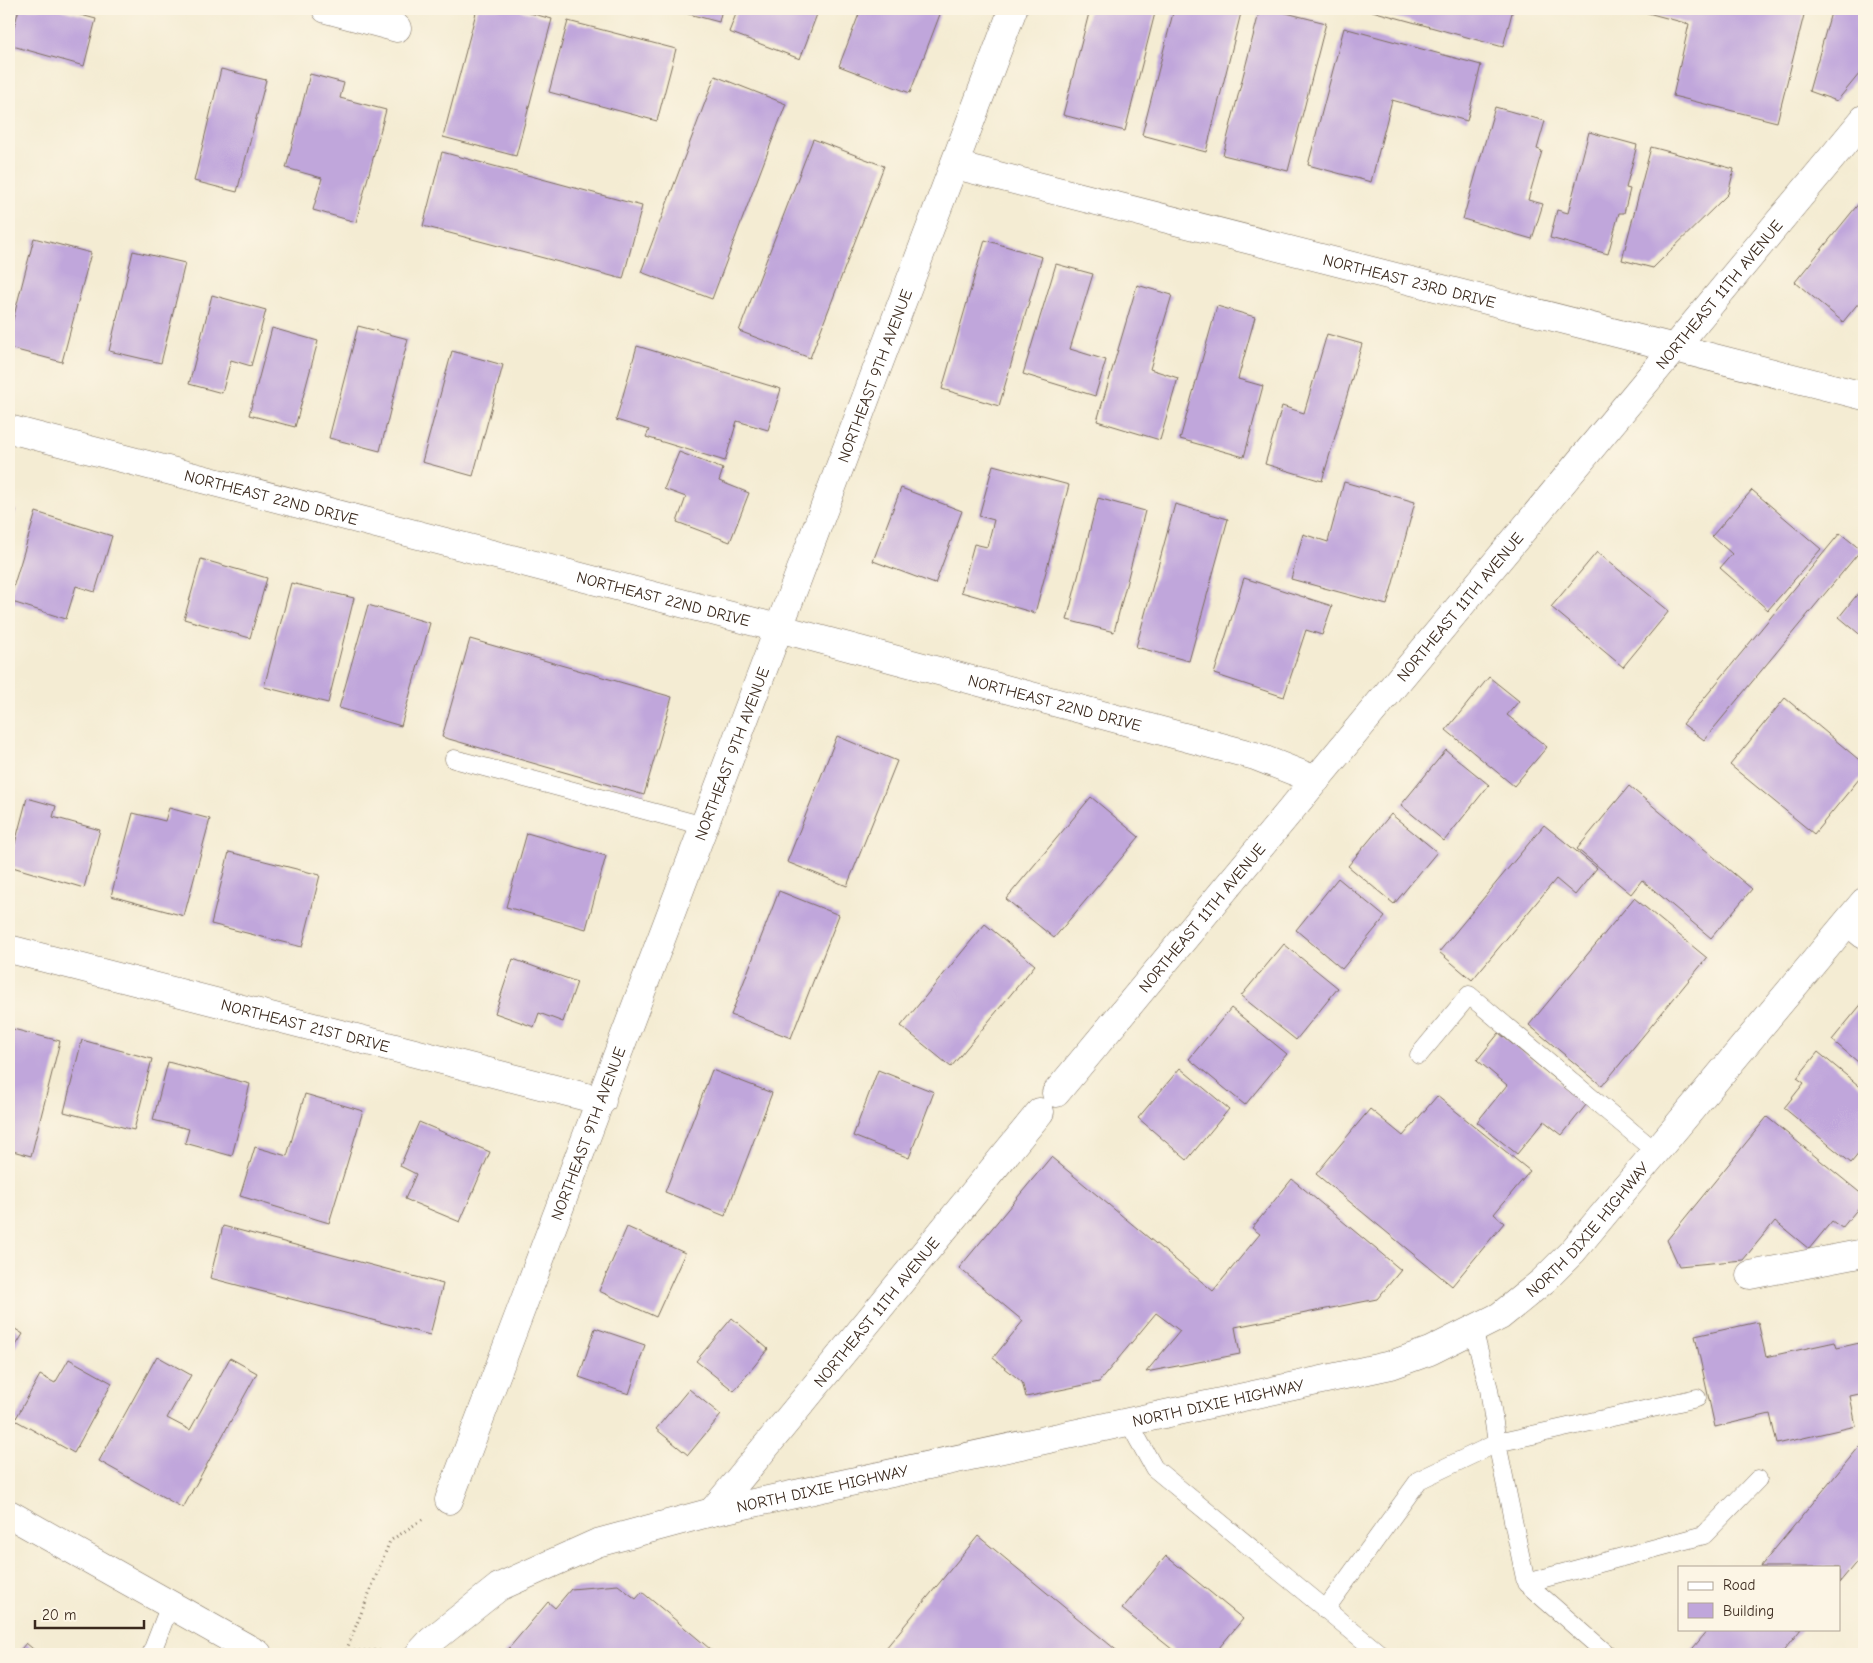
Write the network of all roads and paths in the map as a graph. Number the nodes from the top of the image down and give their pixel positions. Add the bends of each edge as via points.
1 (326, 9) edge
2 (1013, 9) edge
3 (396, 28) dead end
4 (1864, 119) edge
5 (955, 164) junction
6 (1675, 347) junction
7 (1864, 396) edge
8 (9, 429) edge
9 (778, 628) junction
10 (454, 759) dead end
11 (1316, 780) junction
12 (704, 826) junction
13 (1859, 920) edge
14 (9, 949) edge
15 (1419, 1055) dead end
16 (602, 1101) junction
17 (1656, 1152) junction
18 (1864, 1253) edge
19 (1750, 1275) dead end
20 (1473, 1329) junction
21 (1696, 1398) dead end
22 (1128, 1423) junction
23 (1497, 1443) junction
24 (1758, 1479) dead end
25 (449, 1500) joint
26 (712, 1512) junction
27 (9, 1514) edge
28 (1526, 1583) junction
29 (170, 1605) junction
30 (1325, 1610) junction
31 (380, 1651) dead end
32 (150, 1654) edge
33 (258, 1654) edge
34 (419, 1654) edge
35 (1380, 1654) edge
36 (1607, 1654) edge

1 - 3 street
2 - 5 street, NORTHEAST 9TH AVENUE
4 - 6 street, NORTHEAST 11TH AVENUE
5 - 6 street, NORTHEAST 23RD DRIVE
5 - 9 street, NORTHEAST 9TH AVENUE
6 - 7 street, NORTHEAST 23RD DRIVE
6 - 11 street, NORTHEAST 11TH AVENUE
8 - 9 street, NORTHEAST 22ND DRIVE
9 - 11 street, NORTHEAST 22ND DRIVE via 1255,756
9 - 12 street, NORTHEAST 9TH AVENUE
10 - 12 lane
11 - 26 street, NORTHEAST 11TH AVENUE
12 - 16 street, NORTHEAST 9TH AVENUE
13 - 17 street, NORTH DIXIE HIGHWAY
14 - 16 street, NORTHEAST 21ST DRIVE
15 - 17 lane via 1469,995
16 - 25 street, NORTHEAST 9TH AVENUE
17 - 20 street, NORTH DIXIE HIGHWAY via 1543,1281 1500,1316
18 - 19 street
20 - 22 street, NORTH DIXIE HIGHWAY via 1430,1351 1392,1365
20 - 23 lane via 1489,1389
21 - 23 lane
22 - 26 street, NORTH DIXIE HIGHWAY
22 - 30 lane via 1154,1468
23 - 28 lane
23 - 30 lane via 1419,1480
24 - 28 lane via 1704,1535
25 - 31 path via 390,1541 346,1651
26 - 34 street, NORTH DIXIE HIGHWAY via 597,1543 499,1587
27 - 29 street
28 - 36 lane
29 - 32 lane
29 - 33 street
30 - 35 lane

